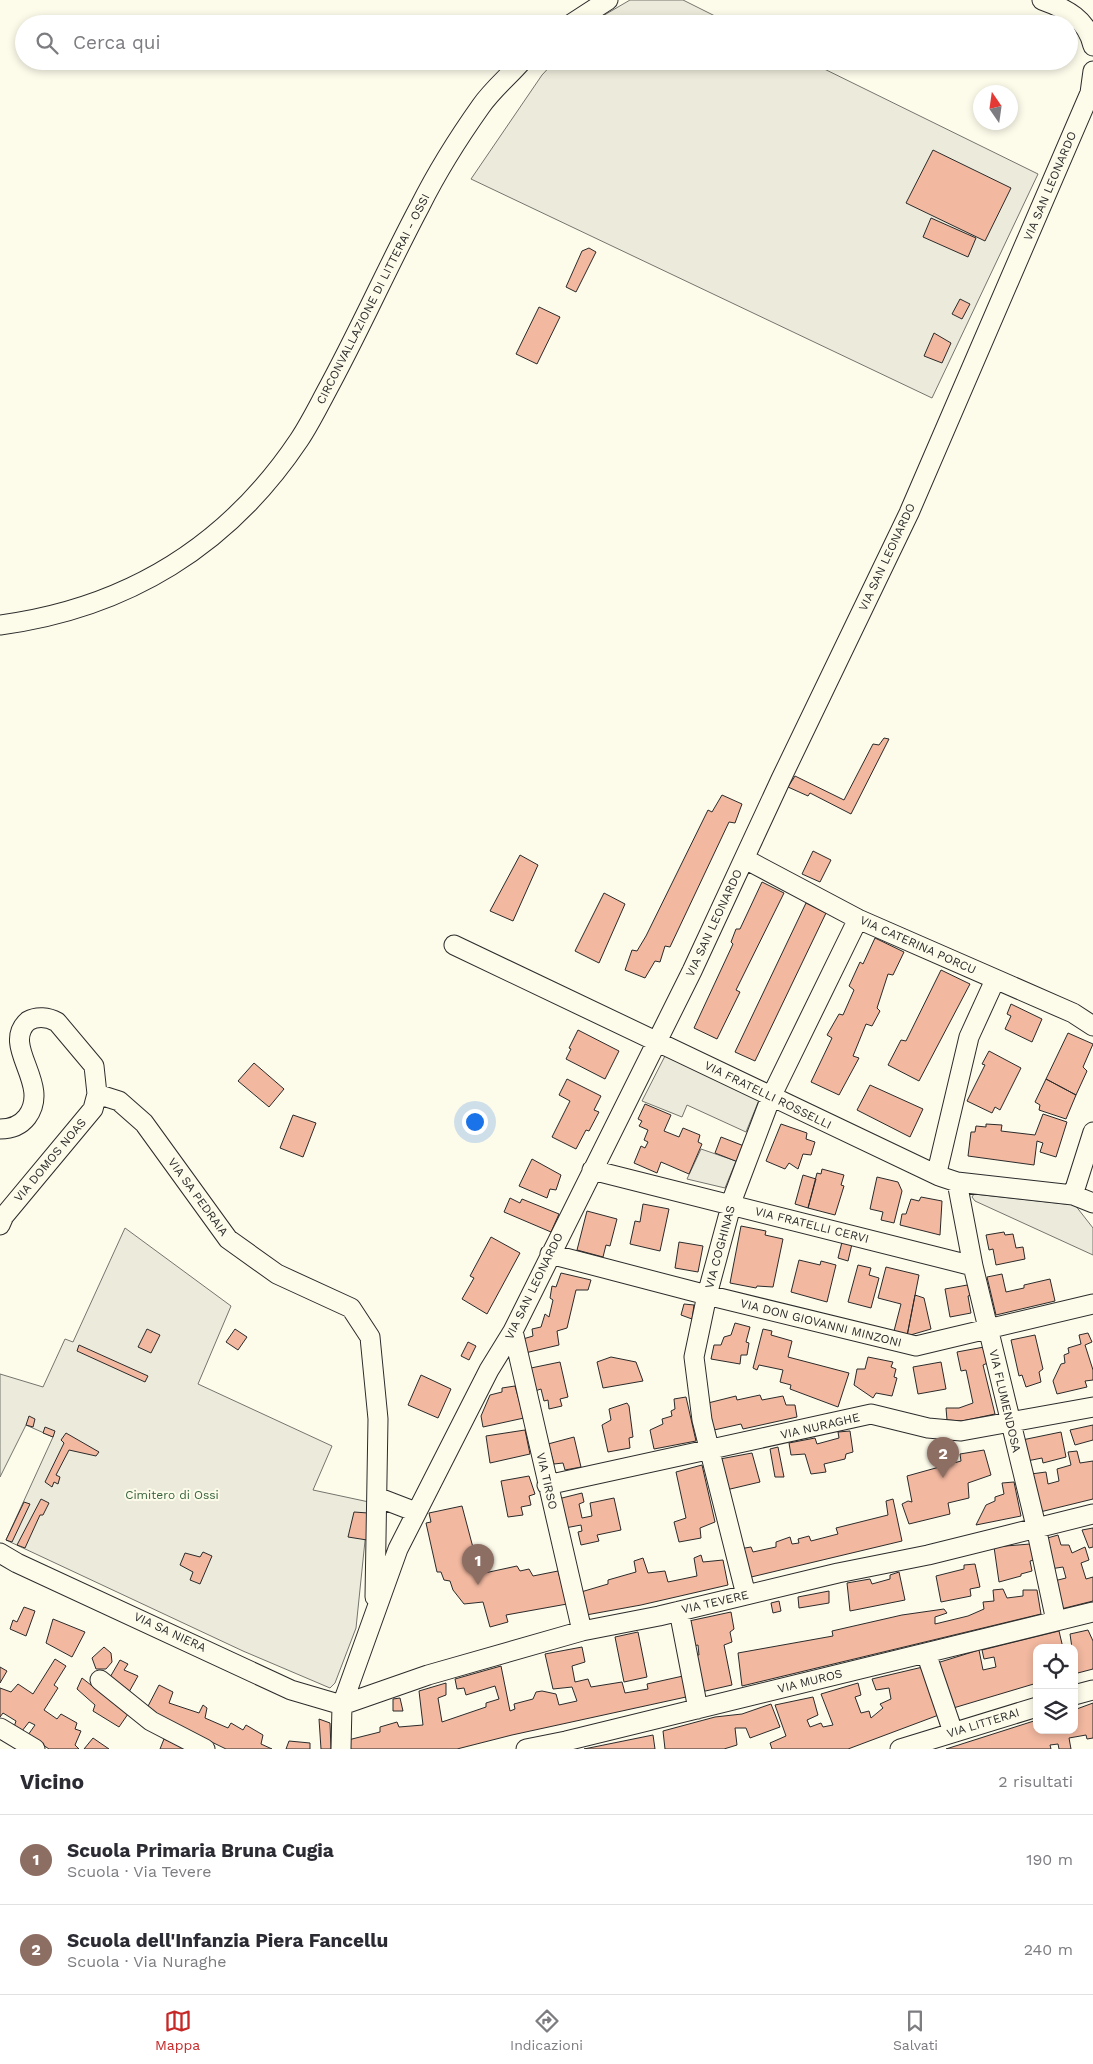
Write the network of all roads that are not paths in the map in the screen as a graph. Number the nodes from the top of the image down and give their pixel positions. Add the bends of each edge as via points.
1 (608, 0) edge
2 (1042, 0) edge
3 (585, 15) edge
4 (1074, 15) edge
5 (1078, 17) edge
6 (1093, 46) edge
7 (514, 70) edge
8 (1093, 71) edge
9 (1091, 91) edge
10 (0, 625) edge
11 (745, 859) junction
12 (858, 918) junction
13 (454, 946) dead end
14 (995, 980) junction
15 (1093, 1026) edge
16 (657, 1041) junction
17 (98, 1094) junction
18 (771, 1097) junction
19 (0, 1129) edge
20 (1093, 1132) edge
21 (592, 1170) junction
22 (948, 1179) junction
23 (1073, 1195) junction
24 (1093, 1203) edge
25 (731, 1204) junction
26 (0, 1225) edge
27 (550, 1254) junction
28 (973, 1266) junction
29 (707, 1296) junction
30 (1093, 1304) edge
31 (988, 1329) junction
32 (513, 1331) junction
33 (1093, 1407) edge
34 (1010, 1423) junction
35 (710, 1451) junction
36 (547, 1486) junction
37 (377, 1497) junction
38 (416, 1512) junction
39 (1093, 1514) edge
40 (1036, 1526) junction
41 (0, 1553) edge
42 (746, 1595) junction
43 (679, 1611) junction
44 (375, 1612) junction
45 (1093, 1612) edge
46 (1056, 1621) junction
47 (582, 1631) junction
48 (926, 1653) junction
49 (100, 1680) dead end
50 (1093, 1690) edge
51 (1078, 1695) edge
52 (342, 1705) junction
53 (1033, 1708) edge
54 (698, 1709) junction
55 (0, 1728) edge
56 (953, 1732) junction
57 (932, 1744) edge
58 (567, 1745) edge
59 (35, 1749) edge
60 (205, 1749) edge
61 (341, 1749) edge
62 (526, 1749) edge
63 (900, 1749) edge

1 - 3 street
2 - 4 street
5 - 6 street via 1090,34
7 - 10 street, CIRCONVALLAZIONE DI LITTERAI - OSSI via 482,104 420,205 352,345 300,439 258,494 224,528 170,567 97,603 37,620
8 - 9 street, VIA SAN LEONARDO
9 - 11 street, VIA SAN LEONARDO via 909,512
11 - 12 street, VIA CATERINA PORCU
11 - 16 street, VIA SAN LEONARDO
12 - 14 street, VIA CATERINA PORCU
12 - 18 street, VIA COGHINAS
13 - 16 street, VIA FRATELLI ROSSELLI
14 - 15 street, VIA CATERINA PORCU via 1073,1013
14 - 22 street, VIA FLUMENDOSA via 967,1046 938,1168
16 - 18 street, VIA FRATELLI ROSSELLI
16 - 21 street, VIA SAN LEONARDO
17 - 19 street via 94,1066 62,1026 50,1019 29,1020 18,1030 13,1044 17,1061 32,1086 34,1103 24,1121
17 - 26 street, VIA DOMOS NOAS via 93,1109 4,1216
17 - 37 street, VIA SA PEDRAIA via 119,1101 144,1123 228,1239 241,1250 277,1274 351,1308 370,1337 378,1419
18 - 22 street, VIA FRATELLI ROSSELLI
18 - 25 street, VIA COGHINAS
20 - 23 street
21 - 25 street, VIA FRATELLI CERVI
21 - 27 street, VIA SAN LEONARDO
22 - 23 street, VIA FRATELLI ROSSELLI
22 - 28 street, VIA FLUMENDOSA
23 - 24 street, VIA FRATELLI ROSSELLI
25 - 28 street, VIA FRATELLI CERVI
25 - 29 street, VIA COGHINAS
27 - 29 street, VIA DON GIOVANNI MINZONI
27 - 32 street, VIA SAN LEONARDO
28 - 31 street, VIA FLUMENDOSA
29 - 31 street, VIA DON GIOVANNI MINZONI via 916,1346
29 - 35 street, VIA COGHINAS via 694,1358 702,1420
30 - 31 street, VIA DON GIOVANNI MINZONI
31 - 34 street, VIA FLUMENDOSA
32 - 36 street, VIA TIRSO
32 - 38 street, VIA SAN LEONARDO via 489,1370
33 - 34 street, VIA NURAGHE
34 - 35 street, VIA NURAGHE via 961,1431 928,1428 871,1414
34 - 40 street, VIA FLUMENDOSA
35 - 36 street, VIA NURAGHE
35 - 42 street, VIA COGHINAS
36 - 47 street, VIA TIRSO
37 - 38 street
37 - 44 street, VIA SA PEDRAIA
38 - 44 street, VIA SAN LEONARDO via 398,1549
39 - 40 street, VIA TEVERE
40 - 42 street, VIA TEVERE via 928,1555
40 - 46 street, VIA FLUMENDOSA
41 - 52 street, VIA SA NIERA via 292,1690
42 - 43 street, VIA TEVERE
43 - 47 street, VIA TEVERE
43 - 54 street
44 - 52 street, VIA SAN LEONARDO
45 - 46 street, VIA MUROS
46 - 48 street, VIA MUROS
47 - 52 street, VIA TEVERE via 428,1674
48 - 54 street, VIA MUROS
48 - 56 street
49 - 60 street via 150,1721
50 - 51 street
52 - 61 street, VIA SAN LEONARDO
53 - 56 street, VIA LITTERAI
54 - 58 street, VIA MUROS
55 - 59 street
56 - 57 street, VIA LITTERAI
57 - 63 street, VIA LITTERAI
58 - 62 street, VIA MUROS

